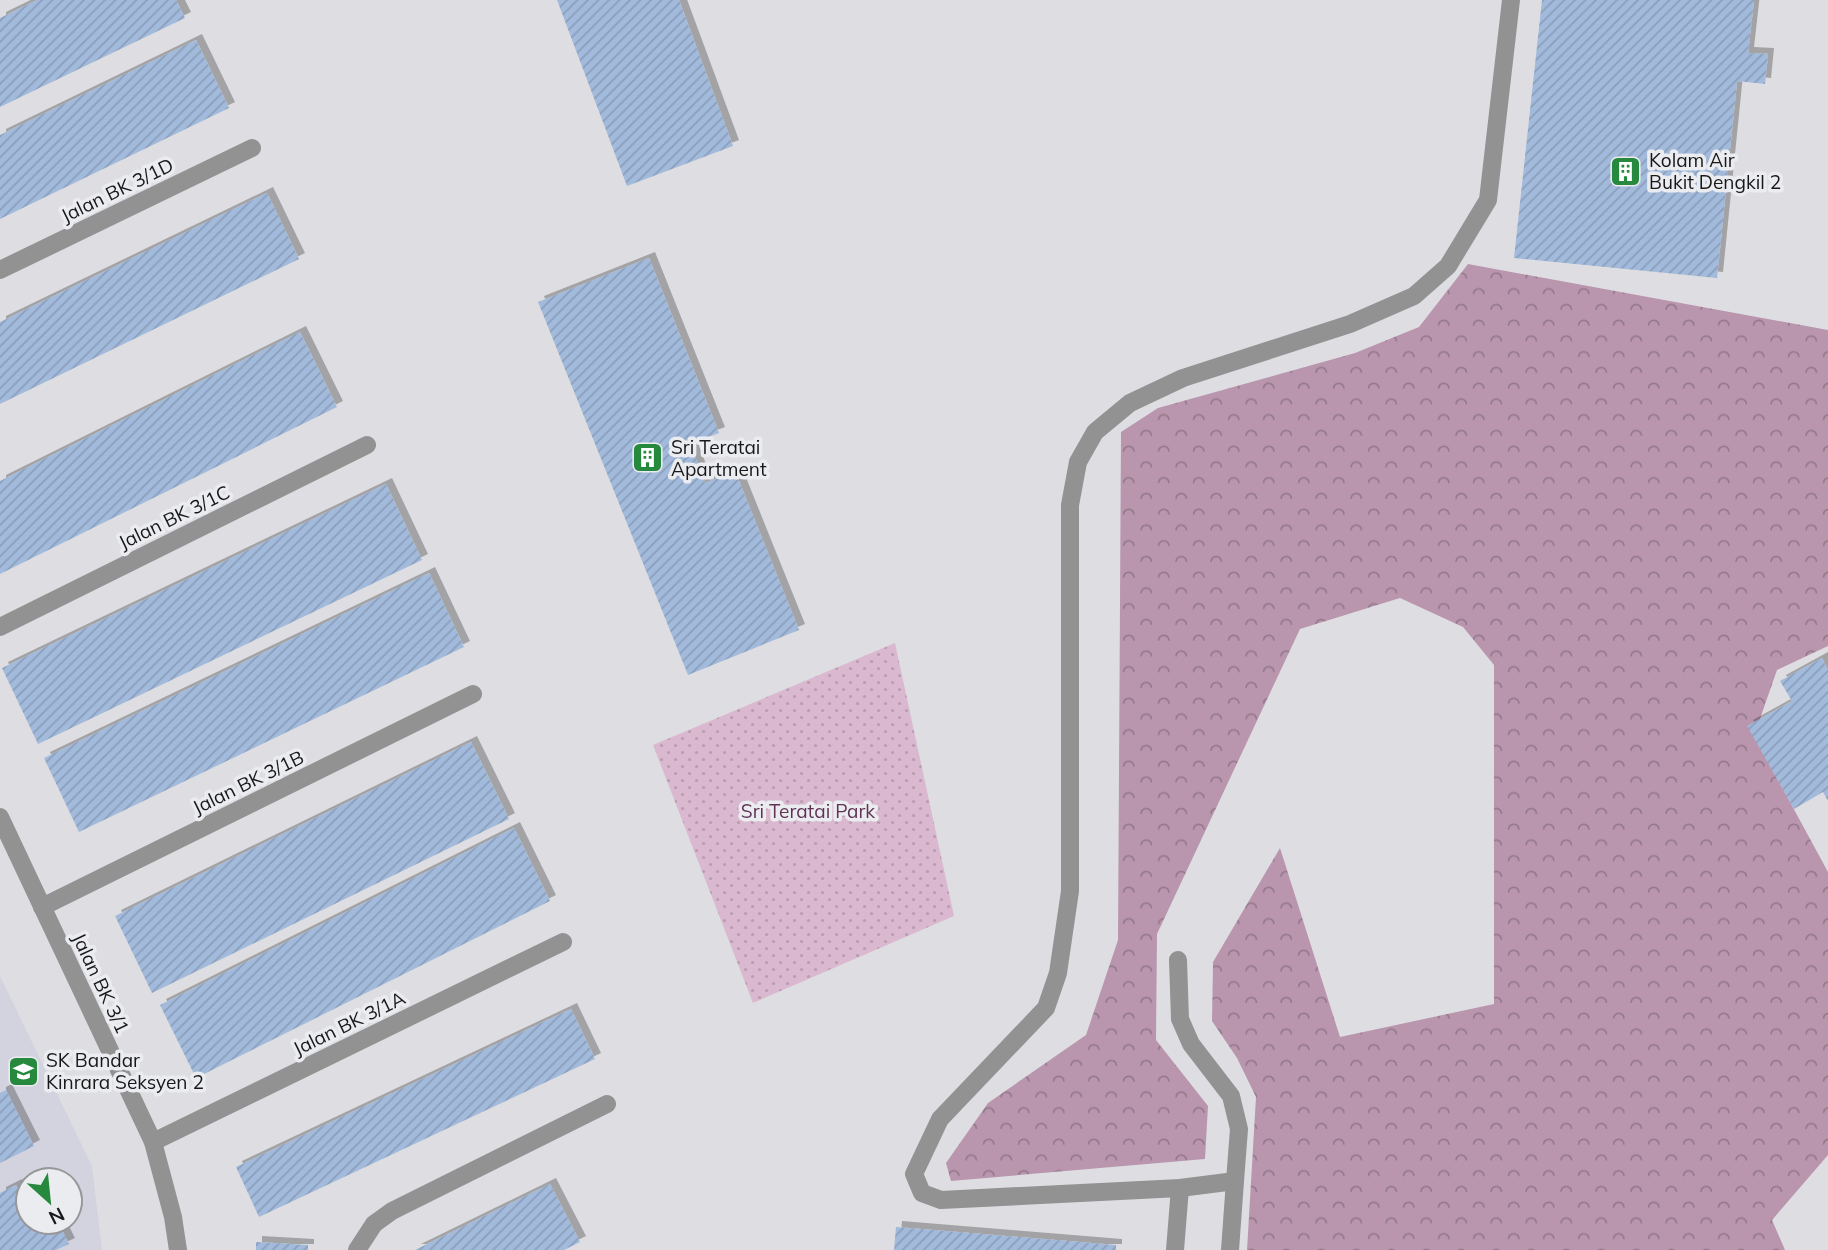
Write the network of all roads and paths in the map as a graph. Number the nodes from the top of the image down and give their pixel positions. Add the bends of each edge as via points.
1 (1511, 0) edge
2 (252, 148) dead end
3 (0, 270) edge
4 (367, 445) dead end
5 (0, 627) edge
6 (472, 694) dead end
7 (0, 817) edge
8 (42, 907) junction
9 (563, 942) dead end
10 (1178, 960) dead end
11 (607, 1104) dead end
12 (153, 1142) junction
13 (1235, 1181) junction
14 (1180, 1188) junction
15 (178, 1250) edge
16 (357, 1250) edge
17 (1175, 1250) edge
18 (1230, 1250) edge

1 - 14 street via 1488,200 1448,266 1414,296 1361,319 1183,379 1130,404 1095,432 1078,462 1070,505 1070,891 1058,973 1046,1008 940,1119 914,1174 922,1193 941,1200
2 - 3 street, Jalan BK 3/1D
4 - 5 street, Jalan BK 3/1C
6 - 8 street, Jalan BK 3/1B
7 - 8 street, Jalan BK 3/1
8 - 12 street, Jalan BK 3/1
9 - 12 street, Jalan BK 3/1A
10 - 13 street via 1180,1019 1191,1044 1231,1096 1239,1129
11 - 16 street via 392,1211 374,1224
12 - 15 street, Jalan BK 3/1
13 - 14 street
13 - 18 street
14 - 17 street

